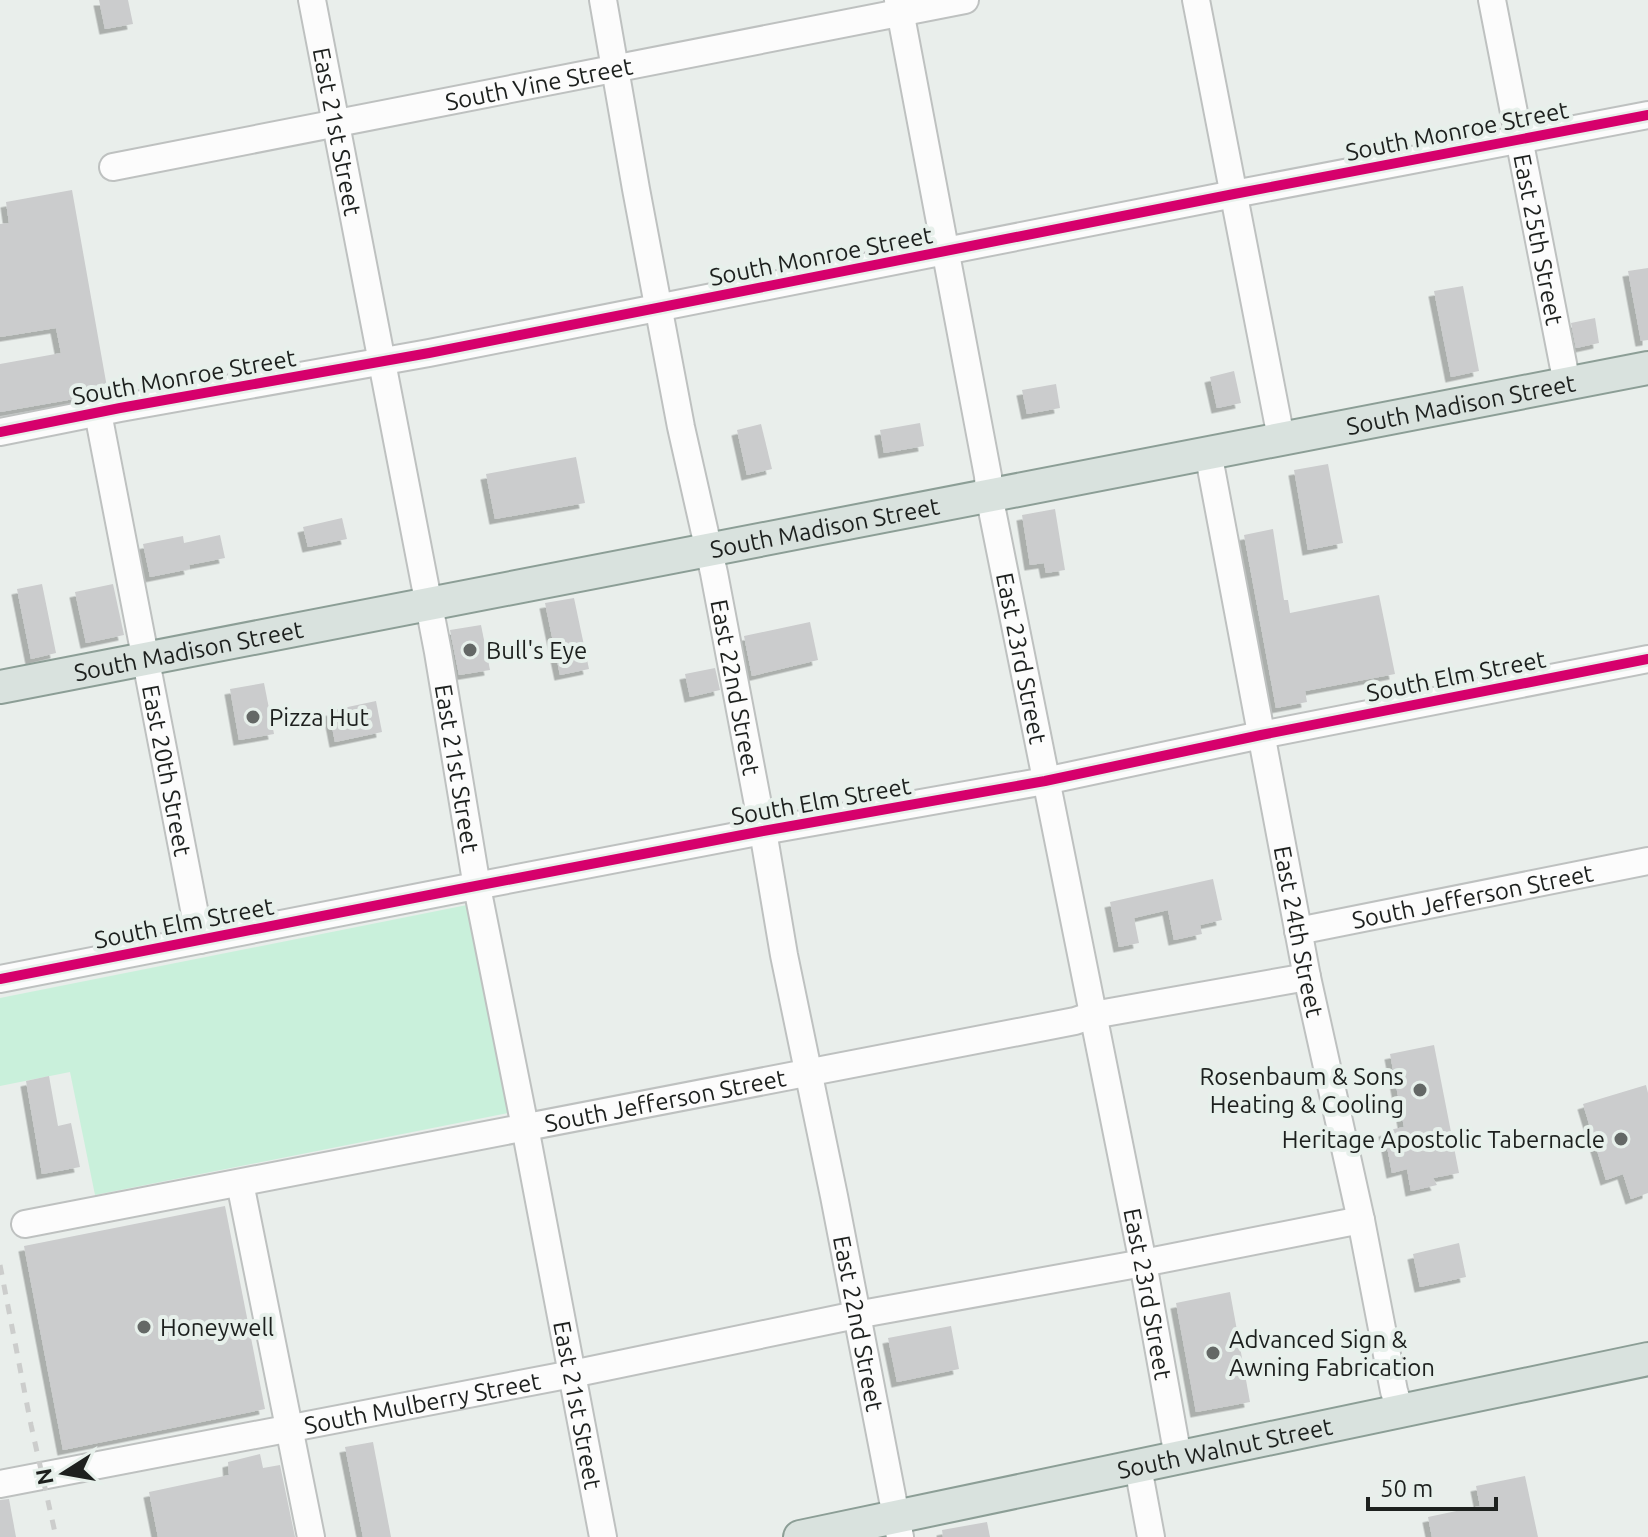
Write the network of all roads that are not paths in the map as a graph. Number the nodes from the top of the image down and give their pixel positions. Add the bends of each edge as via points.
1 (312, 0) edge
2 (603, 0) edge
3 (965, 0) edge
4 (1196, 0) edge
5 (1492, 0) edge
6 (900, 6) edge
7 (616, 67) junction
8 (1648, 115) edge
9 (337, 122) junction
10 (1519, 140) junction
11 (113, 167) dead end
12 (1234, 194) junction
13 (946, 252) junction
14 (660, 308) junction
15 (382, 361) junction
16 (1648, 368) edge
17 (1567, 384) junction
18 (98, 413) junction
19 (0, 432) edge
20 (1281, 438) junction
21 (1208, 452) junction
22 (989, 495) junction
23 (708, 549) junction
24 (429, 604) junction
25 (146, 658) junction
26 (1648, 659) edge
27 (0, 687) edge
28 (1261, 735) junction
29 (1045, 781) junction
30 (763, 831) junction
31 (1648, 861) edge
32 (477, 887) junction
33 (1298, 931) junction
34 (200, 940) junction
35 (1307, 977) junction
36 (0, 979) edge
37 (1093, 1015) junction
38 (808, 1073) junction
39 (525, 1127) junction
40 (240, 1183) junction
41 (1361, 1220) junction
42 (25, 1224) dead end
43 (1143, 1263) junction
44 (856, 1315) junction
45 (1648, 1359) edge
46 (572, 1374) junction
47 (1400, 1410) junction
48 (289, 1428) junction
49 (1178, 1457) junction
50 (1138, 1467) junction
51 (0, 1484) edge
52 (898, 1526) edge
53 (311, 1537) edge
54 (603, 1537) edge
55 (800, 1537) edge
56 (1151, 1537) edge

1 - 9 street, East 21st Street
2 - 7 street, East 22nd Street
3 - 6 street, South Vine Street
4 - 12 street
5 - 10 street, East 25th Street
6 - 7 street, South Vine Street
6 - 13 street, East 23rd Street
7 - 9 street, South Vine Street
7 - 14 street, East 22nd Street
8 - 10 street, South Monroe Street
9 - 11 street, South Vine Street
9 - 15 street, East 21st Street
10 - 12 street, South Monroe Street
10 - 17 street, East 25th Street
12 - 13 street, South Monroe Street
12 - 20 street
13 - 14 street, South Monroe Street
13 - 22 street, East 23rd Street
14 - 15 street, South Monroe Street
14 - 23 street, East 22nd Street
15 - 18 street, South Monroe Street
15 - 24 street, East 21st Street
16 - 17 main road, South Madison Street
17 - 20 main road, South Madison Street
18 - 19 street, South Monroe Street
18 - 25 street, East 20th Street
20 - 21 main road, South Madison Street
21 - 22 main road, South Madison Street
21 - 28 street, East 24th Street
22 - 23 main road, South Madison Street
22 - 29 street, East 23rd Street
23 - 24 main road, South Madison Street
23 - 30 street, East 22nd Street
24 - 25 main road, South Madison Street
24 - 32 street, East 21st Street
25 - 27 main road, South Madison Street
25 - 34 street, East 20th Street
26 - 28 street, South Elm Street
28 - 29 street, South Elm Street
28 - 33 street, East 24th Street
29 - 30 street, South Elm Street
29 - 37 street, East 23rd Street
30 - 32 street, South Elm Street
30 - 38 street, East 22nd Street
31 - 33 street, South Jefferson Street
32 - 34 street, South Elm Street
32 - 39 street, East 21st Street
33 - 35 street, East 24th Street
34 - 36 street, South Elm Street
35 - 37 street, South Jefferson Street
35 - 41 street, East 24th Street
37 - 38 street, South Jefferson Street
37 - 43 street, East 23rd Street
38 - 39 street, South Jefferson Street
38 - 44 street, East 22nd Street
39 - 40 street, South Jefferson Street
39 - 46 street, East 21st Street
40 - 42 street, South Jefferson Street
40 - 48 street
41 - 43 street, South Mulberry Street
41 - 47 street, East 24th Street
43 - 44 street, South Mulberry Street
43 - 49 street, East 23rd Street
44 - 46 street, South Mulberry Street
44 - 52 street, East 22nd Street
45 - 47 main road, South Walnut Street
46 - 48 street, South Mulberry Street
46 - 54 street, East 21st Street
47 - 49 main road, South Walnut Street
48 - 51 street, South Mulberry Street
48 - 53 street
49 - 50 main road, South Walnut Street
50 - 52 main road, South Walnut Street
50 - 56 street
52 - 55 main road, South Walnut Street

